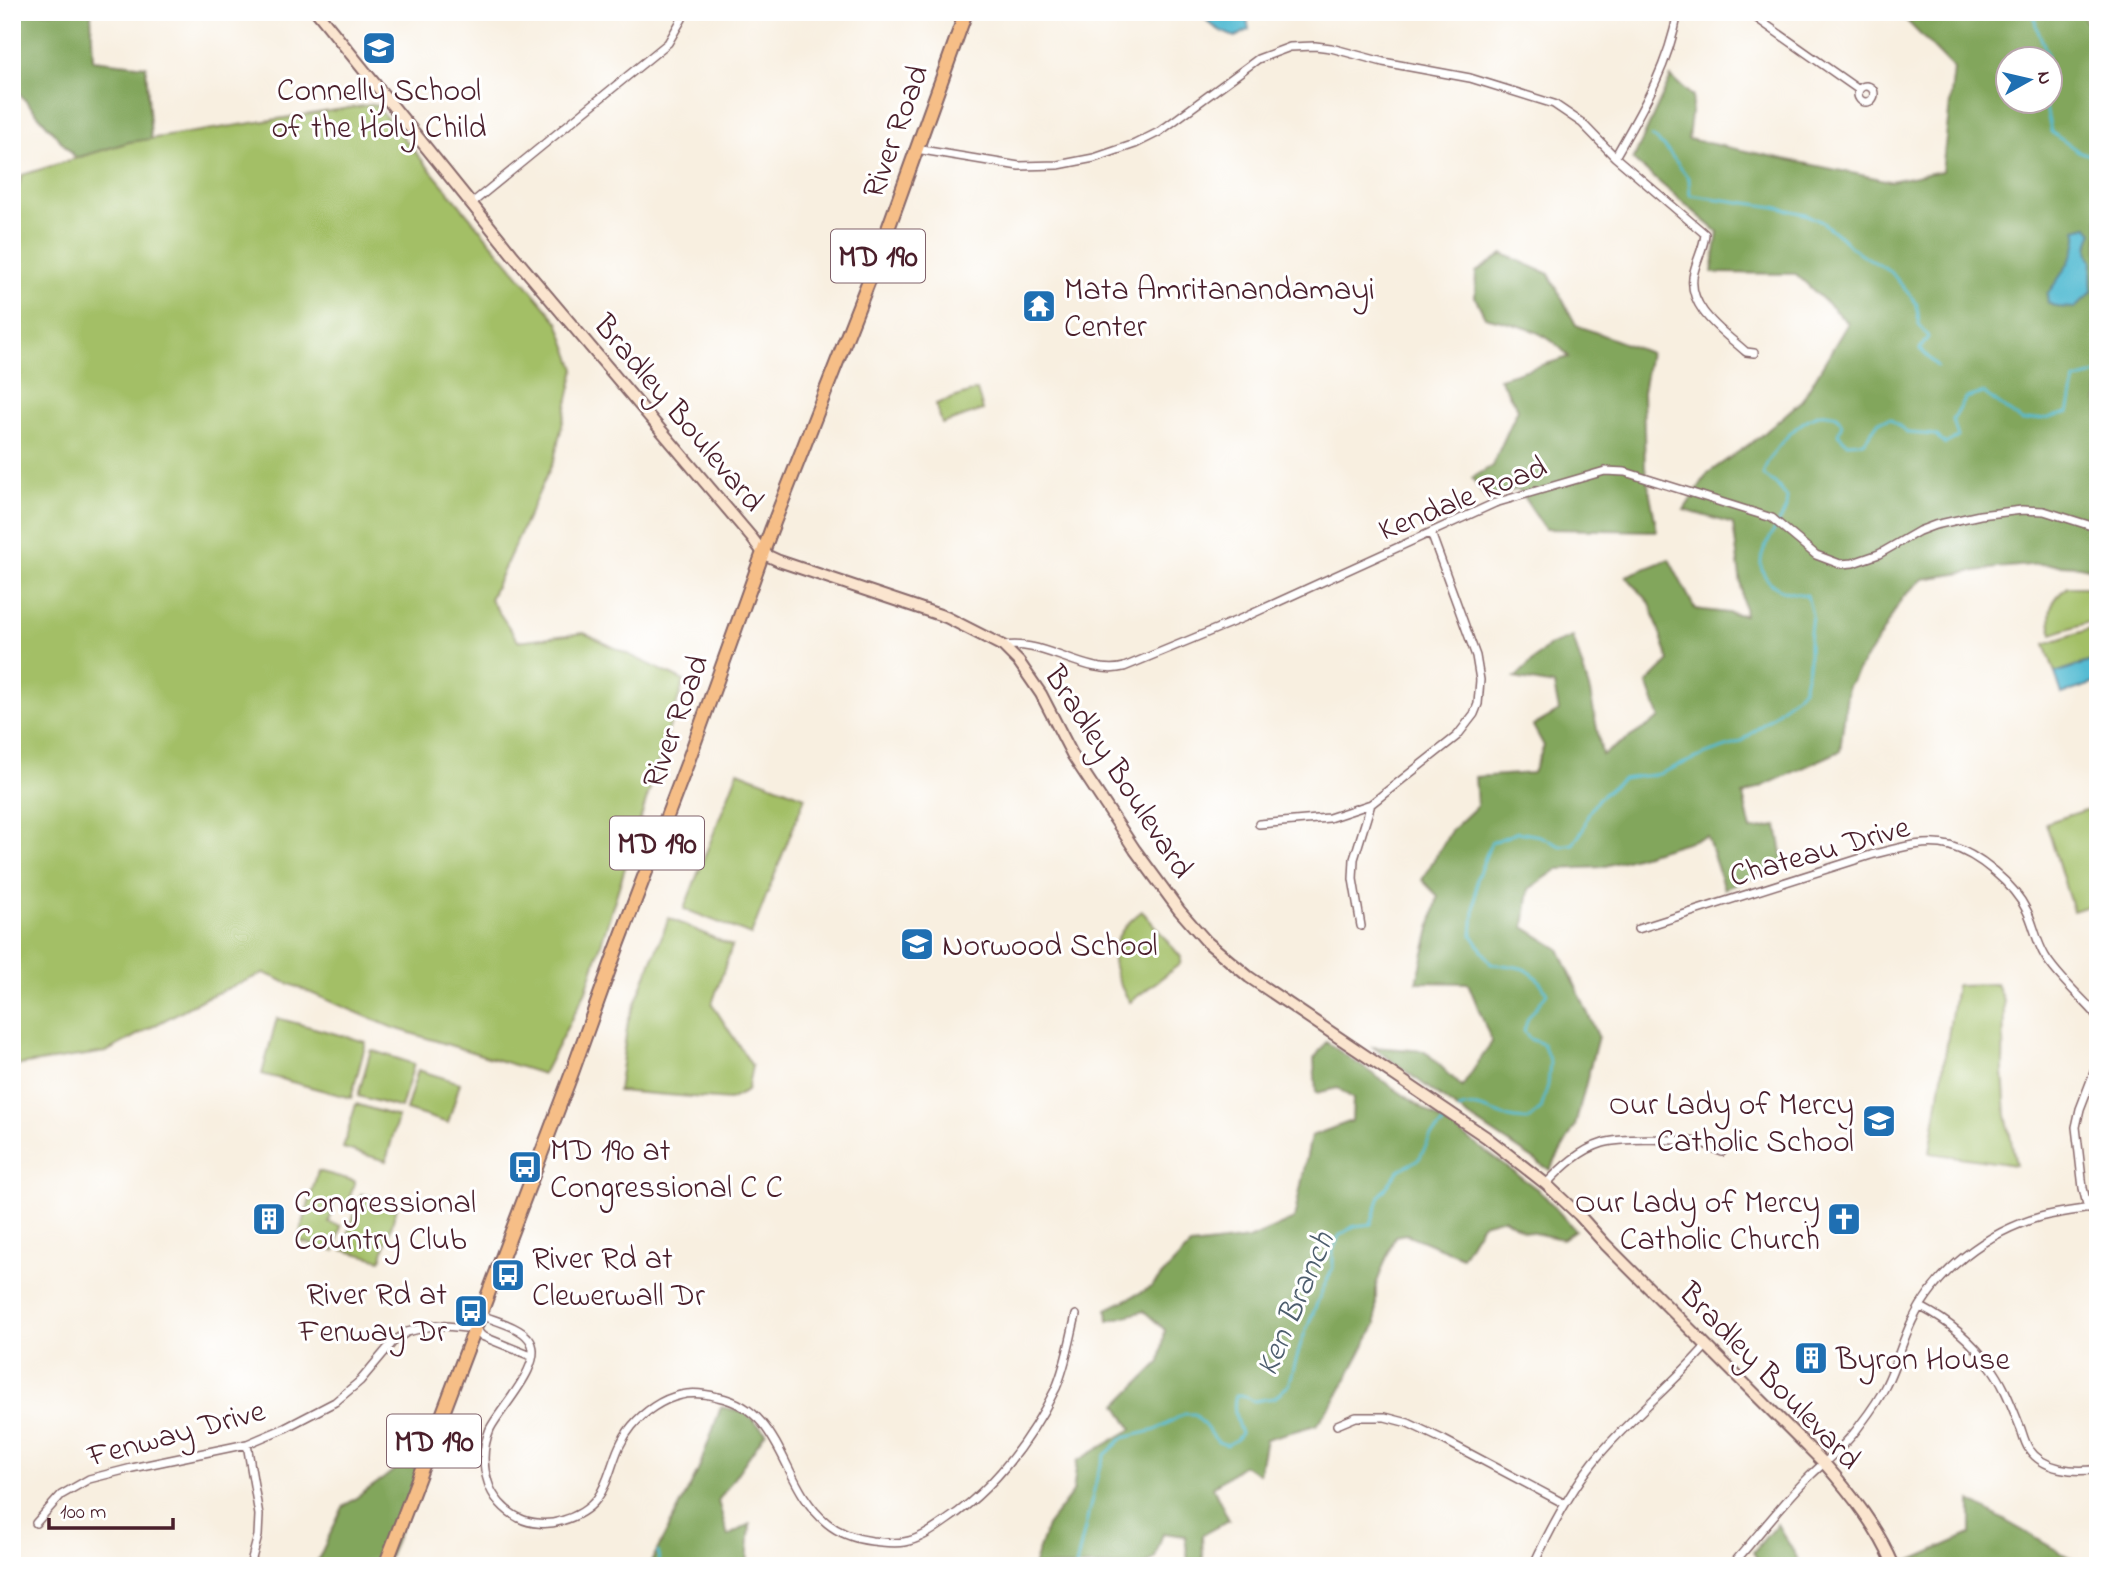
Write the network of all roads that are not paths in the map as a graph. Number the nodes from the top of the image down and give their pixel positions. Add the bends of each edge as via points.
1 (317, 12) edge
2 (682, 12) edge
3 (966, 12) edge
4 (1678, 12) edge
5 (1748, 12) edge
6 (1859, 90) dead end
7 (915, 149) junction
8 (1615, 157) junction
9 (472, 203) junction
10 (1754, 353) dead end
11 (2098, 528) edge
12 (1431, 533) junction
13 (764, 554) junction
14 (1003, 646) junction
15 (1371, 804) junction
16 (1259, 824) dead end
17 (1361, 926) dead end
18 (1638, 929) dead end
19 (2098, 1020) edge
20 (2098, 1062) edge
21 (1722, 1152) dead end
22 (1546, 1184) junction
23 (2098, 1208) edge
24 (2088, 1209) junction
25 (1921, 1307) junction
26 (481, 1315) junction
27 (1076, 1315) dead end
28 (476, 1329) junction
29 (1706, 1346) junction
30 (531, 1356) junction
31 (1337, 1425) dead end
32 (247, 1444) junction
33 (1825, 1464) junction
34 (2098, 1469) edge
35 (1565, 1504) junction
36 (36, 1523) dead end
37 (250, 1566) edge
38 (385, 1566) edge
39 (1533, 1566) edge
40 (1731, 1566) edge
41 (1894, 1566) edge

1 - 9 main road, Bradley Boulevard
2 - 9 street via 668,43
3 - 7 main road, River Road / MD 190
4 - 8 street via 1653,90
5 - 6 street
7 - 8 street via 1019,166 1094,158 1160,132 1258,58 1290,47 1315,46 1470,78 1554,104 1582,123
7 - 13 main road, River Road / MD 190
8 - 10 street via 1705,234 1693,274 1695,299 1746,352
9 - 13 main road, Bradley Boulevard
11 - 12 street, Kendale Road via 2044,511 1980,514 1927,528 1879,554 1840,564 1816,555 1772,518 1625,472 1605,471 1495,503
12 - 14 street, Kendale Road via 1119,668 1032,647
12 - 15 street via 1476,656 1478,704 1457,736
13 - 14 main road, Bradley Boulevard via 946,617
13 - 26 main road, River Road / MD 190
14 - 22 main road, Bradley Boulevard via 1041,694 1073,756 1135,850 1207,942 1249,977
15 - 16 street via 1329,818
15 - 17 street via 1354,859
18 - 19 street, Chateau Drive via 1871,855 1919,845 1950,846 1987,865 2009,885 2026,909 2046,959
20 - 24 street via 2076,1127
21 - 22 street via 1703,1143 1605,1142 1583,1152
22 - 29 main road, Bradley Boulevard
23 - 24 street
24 - 25 street via 2040,1217 1987,1240 1955,1265
25 - 33 street via 1876,1404
25 - 34 street via 1968,1340 1991,1367 2030,1450 2056,1468
26 - 28 main road, River Road / MD 190
26 - 30 street via 528,1338
27 - 30 street via 1057,1385 1021,1448 967,1507 928,1534 905,1542 865,1540 827,1523 794,1482 760,1419 741,1404 705,1394 667,1399 639,1419 623,1439 596,1502 575,1517 551,1524 521,1519 490,1489 484,1469 485,1446 505,1404 526,1377
28 - 30 street via 482,1336
28 - 32 street, Fenway Drive via 436,1325 407,1332 335,1402
28 - 38 main road, River Road / MD 190
29 - 33 main road, Bradley Boulevard
29 - 35 street via 1600,1454
31 - 35 street via 1356,1417 1385,1416 1408,1423
32 - 36 street, Fenway Drive via 89,1479 61,1496
32 - 37 street via 260,1515
33 - 40 street
33 - 41 main road, Bradley Boulevard via 1872,1523
35 - 39 street

